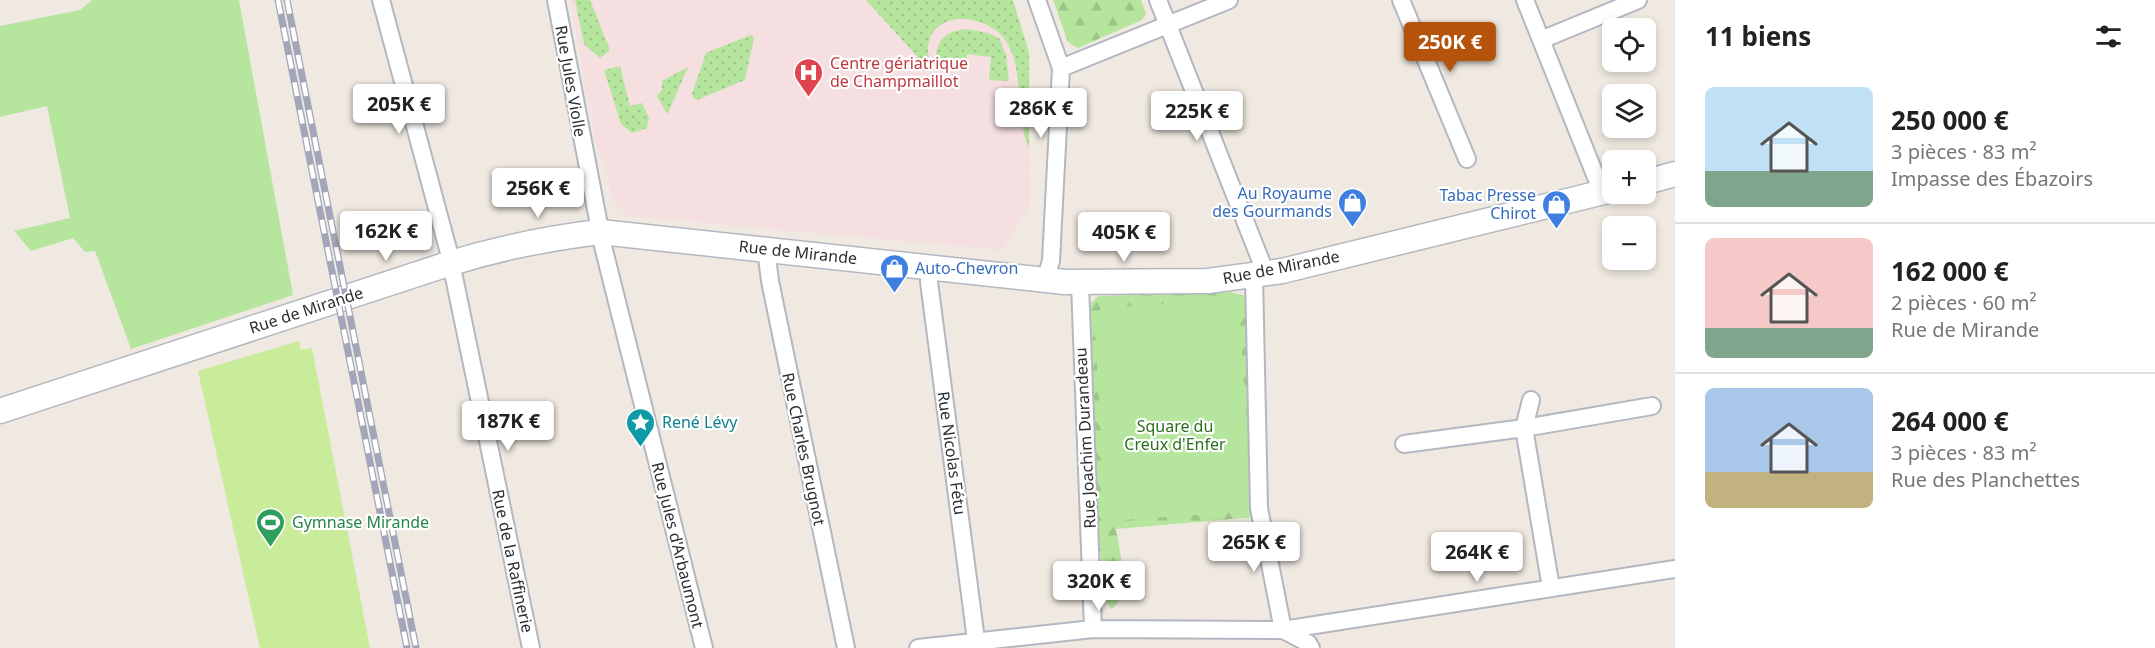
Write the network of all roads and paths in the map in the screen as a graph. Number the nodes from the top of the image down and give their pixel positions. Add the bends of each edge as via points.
1 (381, 0) edge
2 (556, 0) edge
3 (1037, 0) edge
4 (1158, 0) edge
5 (1229, 0) edge
6 (1401, 0) edge
7 (1525, 0) edge
8 (1638, 0) edge
9 (1168, 25) junction
10 (1541, 40) junction
11 (1062, 68) junction
12 (1467, 159) dead end
13 (1675, 174) edge
14 (1656, 179) edge
15 (1602, 180) edge
16 (1602, 192) edge
17 (600, 232) junction
18 (766, 249) junction
19 (451, 263) junction
20 (930, 266) junction
21 (1260, 275) junction
22 (1045, 280) junction
23 (1080, 284) junction
24 (1531, 400) dead end
25 (1652, 406) dead end
26 (0, 411) edge
27 (1524, 428) junction
28 (1404, 444) dead end
29 (1675, 569) edge
30 (1551, 588) junction
31 (1093, 629) junction
32 (1283, 630) junction
33 (976, 640) junction
34 (531, 648) edge
35 (704, 648) edge
36 (846, 648) edge
37 (918, 648) edge
38 (1311, 648) edge

1 - 19 street, Rue de la Raffinerie
2 - 17 street, Rue Jules Violle
3 - 11 street
4 - 9 street
5 - 9 street
6 - 12 street
7 - 10 street
8 - 10 street
9 - 11 street
9 - 21 street
10 - 15 street
11 - 22 street via 1051,261
13 - 14 main road
16 - 21 main road, Rue de Mirande
17 - 18 main road, Rue de Mirande
17 - 19 main road, Rue de Mirande via 529,242
17 - 35 street, Rue Jules d'Arbaumont
18 - 20 main road, Rue de Mirande
18 - 36 street, Rue Charles Brugnot
19 - 26 main road, Rue de Mirande
19 - 34 street, Rue de la Raffinerie
20 - 22 main road, Rue de Mirande
20 - 33 street, Rue Nicolas Fétu via 928,277
21 - 23 main road, Rue de Mirande
21 - 32 street via 1259,508
22 - 23 main road, Rue de Mirande
23 - 31 street, Rue Joachim Durandeau
24 - 27 street
25 - 27 street
27 - 28 street
27 - 30 street
29 - 30 street
30 - 32 street
31 - 32 street
31 - 33 street
32 - 38 street via 1308,642
33 - 37 street

